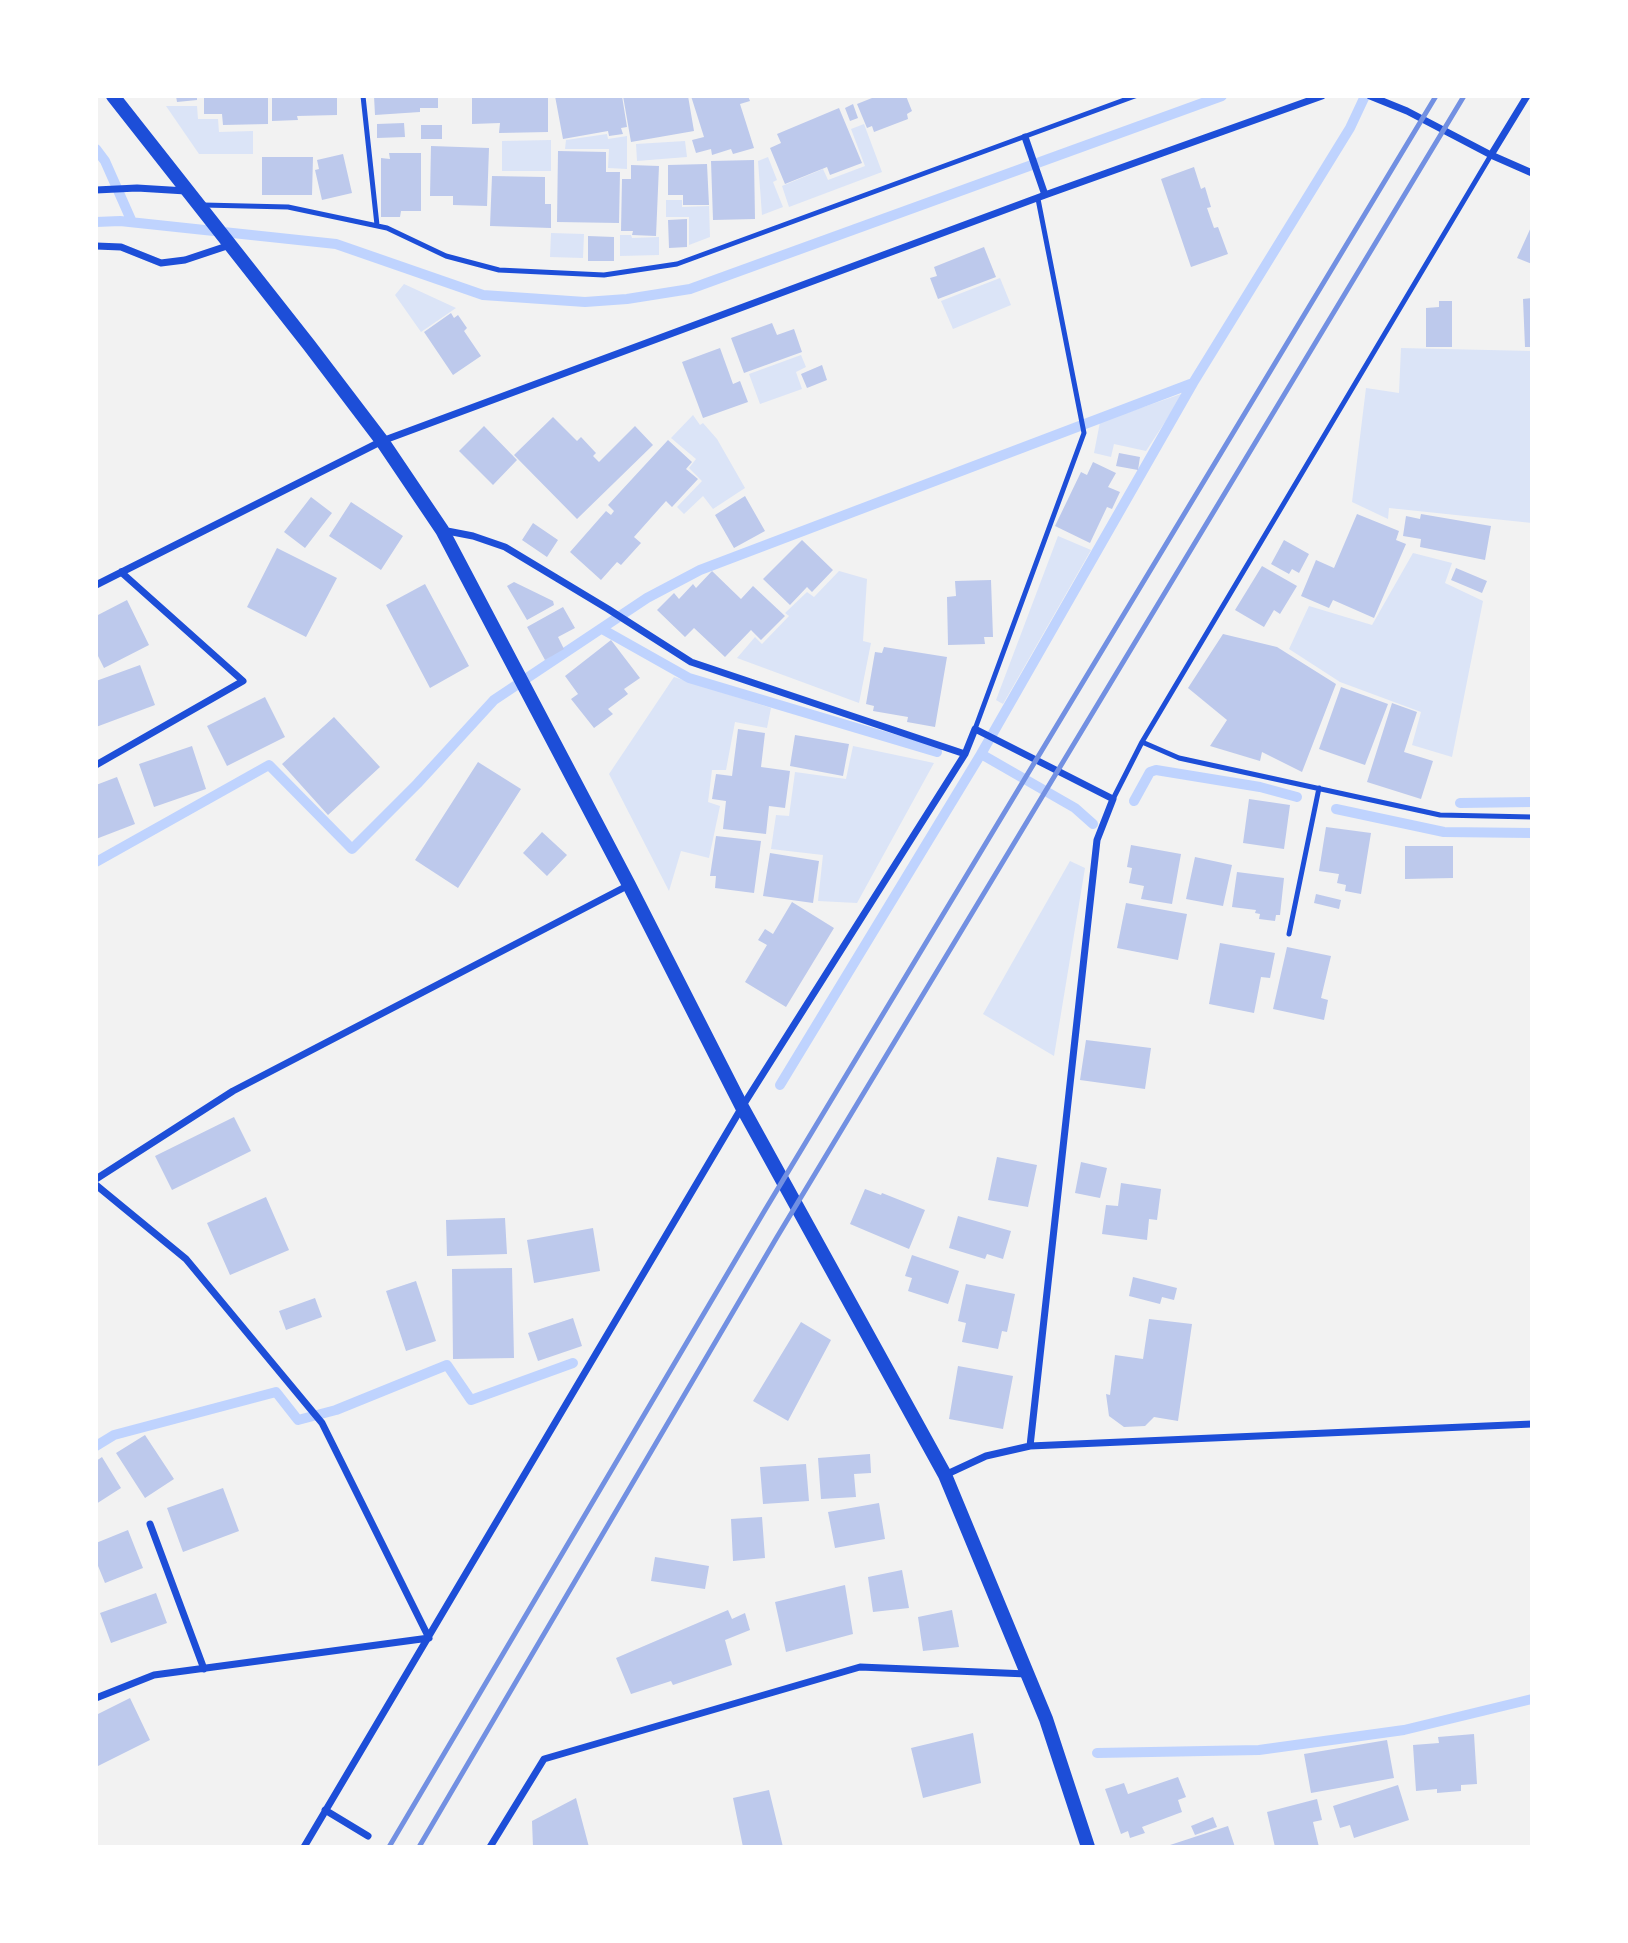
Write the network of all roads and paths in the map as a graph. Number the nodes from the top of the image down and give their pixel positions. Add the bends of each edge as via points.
1 (113, 96) edge
2 (363, 96) edge
3 (1135, 96) edge
4 (1322, 96) edge
5 (1527, 96) edge
6 (1371, 97) edge
7 (1026, 140) junction
8 (1491, 155) junction
9 (1532, 173) edge
10 (96, 190) edge
11 (187, 191) junction
12 (1042, 197) junction
13 (203, 205) junction
14 (377, 225) junction
15 (226, 239) junction
16 (96, 246) edge
17 (382, 441) junction
18 (442, 530) junction
19 (121, 572) junction
20 (96, 585) edge
21 (979, 730) junction
22 (1142, 743) junction
23 (965, 754) junction
24 (96, 765) edge
25 (1319, 788) junction
26 (1113, 799) junction
27 (1532, 817) edge
28 (629, 885) junction
29 (1289, 934) dead end
30 (742, 1107) junction
31 (96, 1178) edge
32 (96, 1185) edge
33 (1532, 1424) edge
34 (1030, 1446) junction
35 (945, 1475) junction
36 (150, 1524) dead end
37 (429, 1638) junction
38 (204, 1668) junction
39 (1028, 1674) junction
40 (96, 1698) edge
41 (326, 1810) junction
42 (368, 1836) dead end
43 (304, 1847) edge
44 (489, 1847) edge
45 (1087, 1847) edge

1 - 11 main road
2 - 14 lane
3 - 7 lane
4 - 12 street
5 - 8 street
6 - 8 street
7 - 12 street
7 - 14 lane via 677,264 604,275 499,270 446,256
8 - 9 street
8 - 22 lane
10 - 11 street
11 - 13 main road
12 - 17 street
12 - 21 lane via 1083,433
13 - 14 lane via 288,206
13 - 15 main road
15 - 16 street via 185,260 161,263 121,247
15 - 17 main road
17 - 18 main road
17 - 19 street
18 - 23 street via 505,547 691,662
18 - 28 main road
19 - 20 street
19 - 24 street via 243,681
21 - 23 street
21 - 26 street
22 - 25 lane via 1179,758
22 - 26 lane
23 - 30 street
25 - 27 lane via 1440,815
25 - 29 lane
26 - 34 street via 1097,840
28 - 30 main road
28 - 31 street via 233,1091
30 - 35 main road
30 - 37 street
32 - 37 street via 186,1259 322,1423
33 - 34 street
34 - 35 street via 986,1455
35 - 39 main road
36 - 38 street
37 - 38 street
37 - 41 street
38 - 40 street via 154,1675
39 - 44 street via 860,1667 544,1759
39 - 45 main road
41 - 42 street
41 - 43 street

